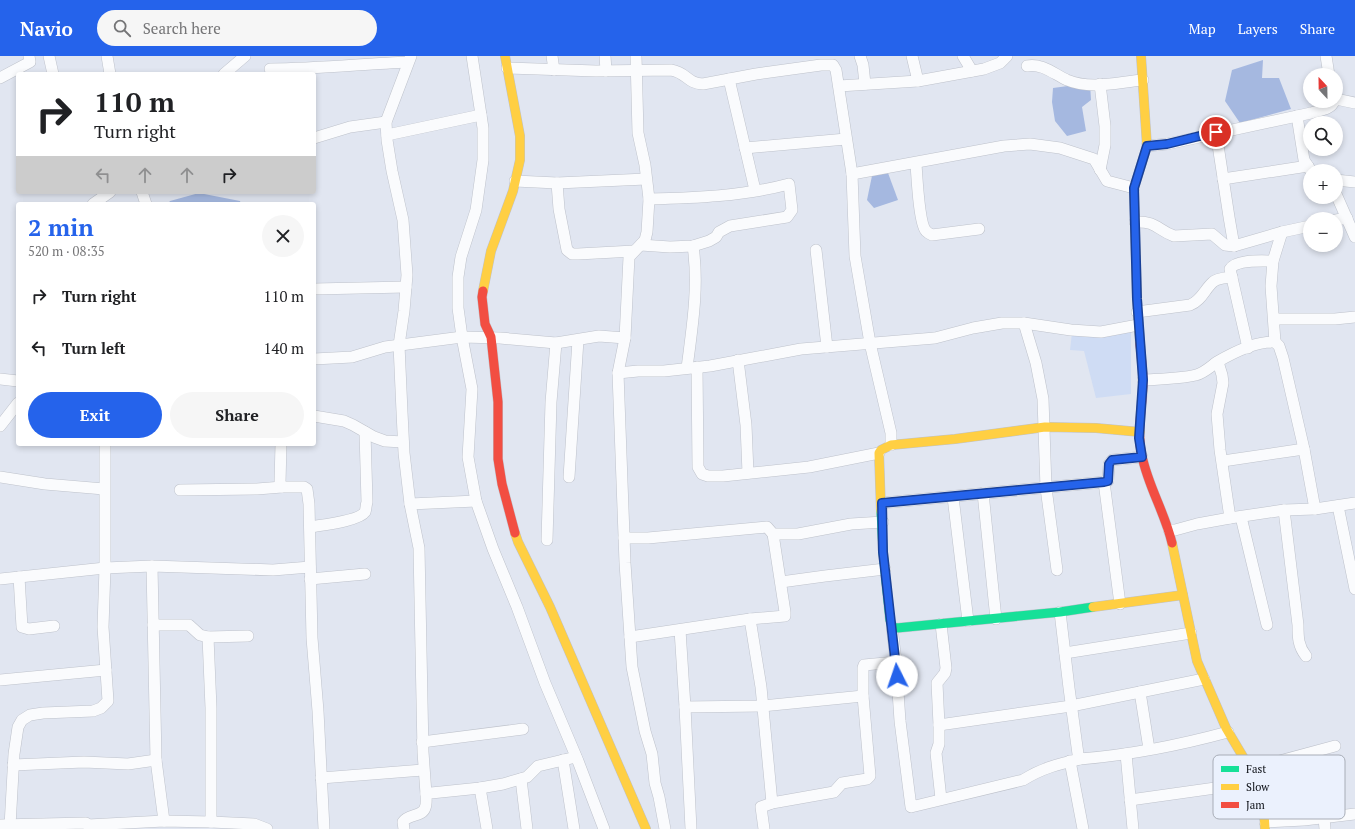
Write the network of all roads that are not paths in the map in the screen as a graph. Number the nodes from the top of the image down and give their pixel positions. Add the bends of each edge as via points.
1 (29, 56) edge
2 (49, 56) edge
3 (107, 56) edge
4 (246, 56) edge
5 (472, 56) edge
6 (505, 56) edge
7 (552, 56) edge
8 (605, 56) edge
9 (636, 56) edge
10 (860, 56) edge
11 (912, 56) edge
12 (963, 56) edge
13 (1007, 56) edge
14 (1141, 56) edge
15 (1326, 56) edge
16 (410, 59) edge
17 (1027, 66) dead end
18 (507, 68) junction
19 (1328, 68) edge
20 (270, 69) dead end
21 (554, 70) junction
22 (606, 71) junction
23 (637, 71) junction
24 (972, 71) junction
25 (53, 72) edge
26 (110, 72) edge
27 (226, 72) edge
28 (0, 78) edge
29 (729, 79) junction
30 (1143, 80) junction
31 (918, 81) junction
32 (866, 84) junction
33 (1100, 84) junction
34 (839, 86) junction
35 (1343, 100) edge
36 (1355, 103) edge
37 (1327, 108) edge
38 (481, 115) junction
39 (1297, 116) junction
40 (386, 122) junction
41 (1216, 132) junction
42 (387, 135) junction
43 (316, 137) edge
44 (846, 139) junction
45 (1147, 146) junction
46 (745, 148) junction
47 (916, 164) junction
48 (1307, 164) edge
49 (1100, 170) junction
50 (1303, 170) edge
51 (852, 174) junction
52 (646, 179) junction
53 (1223, 179) junction
54 (515, 181) junction
55 (1343, 181) edge
56 (557, 182) junction
57 (1355, 182) edge
58 (1134, 188) junction
59 (755, 190) junction
60 (107, 194) edge
61 (649, 199) junction
62 (96, 202) edge
63 (1135, 222) junction
64 (1343, 222) edge
65 (1303, 228) edge
66 (979, 229) dead end
67 (1282, 232) junction
68 (1355, 237) edge
69 (693, 246) junction
70 (1234, 246) junction
71 (638, 248) junction
72 (816, 250) dead end
73 (1273, 261) junction
74 (1232, 277) junction
75 (406, 287) junction
76 (316, 289) edge
77 (1137, 312) junction
78 (1355, 317) edge
79 (1274, 319) junction
80 (1024, 323) junction
81 (1138, 325) junction
82 (466, 337) junction
83 (488, 337) junction
84 (625, 338) junction
85 (578, 340) junction
86 (1275, 342) junction
87 (556, 343) junction
88 (870, 343) junction
89 (399, 345) junction
90 (827, 347) junction
91 (1248, 348) junction
92 (316, 360) edge
93 (738, 360) junction
94 (1218, 362) junction
95 (692, 368) junction
96 (618, 373) junction
97 (3, 379) edge
98 (16, 380) edge
99 (1143, 380) junction
100 (16, 406) edge
101 (316, 416) edge
102 (0, 426) edge
103 (1045, 427) junction
104 (365, 432) junction
105 (1140, 432) junction
106 (403, 442) junction
107 (891, 445) junction
108 (105, 446) edge
109 (281, 446) edge
110 (1304, 449) junction
111 (879, 453) junction
112 (1142, 457) junction
113 (1223, 461) junction
114 (748, 473) junction
115 (0, 477) edge
116 (569, 477) dead end
117 (1104, 482) junction
118 (282, 487) junction
119 (1046, 488) junction
120 (104, 489) junction
121 (180, 490) dead end
122 (983, 493) junction
123 (952, 497) junction
124 (476, 501) junction
125 (882, 503) junction
126 (1355, 503) edge
127 (410, 504) junction
128 (1338, 506) junction
129 (1315, 509) junction
130 (1284, 510) junction
131 (1236, 517) junction
132 (882, 522) junction
133 (310, 527) junction
134 (1169, 530) junction
135 (773, 534) junction
136 (624, 538) junction
137 (547, 540) dead end
138 (152, 566) junction
139 (310, 567) junction
140 (105, 568) junction
141 (885, 569) junction
142 (1057, 570) dead end
143 (365, 574) dead end
144 (19, 577) junction
145 (0, 579) edge
146 (310, 579) junction
147 (781, 582) junction
148 (1355, 589) edge
149 (1183, 595) junction
150 (1120, 604) junction
151 (1060, 612) junction
152 (750, 619) junction
153 (996, 619) junction
154 (968, 621) junction
155 (941, 624) junction
156 (153, 625) junction
157 (1267, 625) dead end
158 (54, 626) dead end
159 (892, 627) junction
160 (680, 630) junction
161 (1191, 633) junction
162 (248, 636) dead end
163 (208, 637) junction
164 (630, 637) junction
165 (1065, 653) junction
166 (1306, 656) dead end
167 (896, 662) junction
168 (106, 670) junction
169 (1204, 679) junction
170 (0, 680) edge
171 (1140, 692) junction
172 (863, 696) junction
173 (762, 706) junction
174 (1071, 706) junction
175 (685, 707) junction
176 (939, 726) junction
177 (523, 729) dead end
178 (1228, 732) junction
179 (422, 742) junction
180 (1335, 746) dead end
181 (1148, 749) junction
182 (1126, 754) junction
183 (1242, 755) edge
184 (1302, 755) edge
185 (576, 757) junction
186 (156, 760) junction
187 (563, 760) junction
188 (1075, 760) junction
189 (13, 765) junction
190 (423, 770) junction
191 (321, 778) junction
192 (521, 779) junction
193 (480, 788) junction
194 (1213, 788) edge
195 (426, 794) junction
196 (940, 800) junction
197 (1130, 800) junction
198 (772, 803) junction
199 (1355, 814) edge
200 (1345, 817) edge
201 (1338, 819) edge
202 (164, 822) junction
203 (211, 822) junction
204 (1324, 823) edge
205 (5, 826) edge
206 (238, 826) edge
207 (1265, 826) edge
208 (89, 827) edge
209 (266, 829) edge
210 (324, 829) edge
211 (404, 829) edge
212 (487, 829) edge
213 (527, 829) edge
214 (574, 829) edge
215 (604, 829) edge
216 (646, 829) edge
217 (665, 829) edge
218 (692, 829) edge
219 (764, 829) edge
220 (1083, 829) edge
221 (1133, 829) edge

1 - 28 street via 30,62
2 - 25 street
3 - 26 street
4 - 27 street
5 - 38 street
6 - 18 street
7 - 21 street
8 - 22 street
9 - 23 street
10 - 32 street
11 - 31 street
12 - 24 street
13 - 24 street via 1000,63
14 - 30 street
15 - 19 street
16 - 20 street via 304,69
16 - 40 street
17 - 33 street via 1042,67 1082,85
18 - 21 street
18 - 54 street via 521,148
21 - 22 street
22 - 23 street
23 - 29 street via 679,71 695,84
23 - 52 street via 638,133
24 - 31 street
29 - 34 street via 827,64 833,65 836,70
29 - 46 street
30 - 33 street
30 - 45 street
31 - 32 street
32 - 34 street
33 - 49 street via 1105,145
34 - 44 street
35 - 36 street
37 - 39 street
38 - 42 street
38 - 82 street via 483,160 476,210 461,257 458,277 458,308
39 - 41 street
39 - 48 street
40 - 42 street
40 - 43 street via 350,127
41 - 45 street via 1167,144
41 - 53 street
42 - 75 street via 403,220
44 - 46 street
44 - 51 street
45 - 58 street
46 - 59 street
47 - 49 street via 1004,146 1030,144 1060,148 1094,159
47 - 51 street
47 - 66 street via 920,210 926,232 932,235
49 - 58 street via 1107,181
50 - 53 street
51 - 88 street via 855,256
52 - 56 street
52 - 61 street
53 - 70 street
54 - 56 street
54 - 83 street via 491,251 482,297
55 - 57 street
56 - 71 street via 567,250 572,254 578,254
58 - 63 street
59 - 61 street via 713,196
59 - 69 street via 789,184 792,210 790,214 730,226 709,241
60 - 62 street
61 - 71 street via 647,232 645,240
63 - 70 street via 1153,224 1174,236 1212,234 1225,245
63 - 77 street
64 - 68 street
65 - 67 street
67 - 70 street
67 - 73 street
69 - 71 street
69 - 95 street via 695,263
71 - 84 street via 629,257
72 - 90 street
73 - 74 street via 1234,265 1230,269
73 - 79 street
74 - 77 street via 1213,282 1196,303
74 - 91 street
75 - 76 street
75 - 89 street
77 - 81 street
78 - 79 street
79 - 86 street
80 - 81 street via 1101,332
80 - 88 street via 1002,323 935,338
80 - 103 street via 1036,363
81 - 99 street
82 - 83 street
82 - 89 street
82 - 124 street via 472,389 468,457
83 - 87 street
83 - 216 street via 498,402 498,459 518,542 550,607
84 - 85 street via 599,336
84 - 96 street
85 - 87 street
85 - 116 street
86 - 91 street via 1263,342
86 - 110 street via 1283,358
87 - 137 street via 551,402
88 - 90 street
88 - 107 street via 891,433
89 - 92 street via 352,357
89 - 106 street
90 - 93 street
91 - 94 street
93 - 95 street
93 - 114 street via 746,425
94 - 99 street via 1196,375
94 - 113 street via 1223,383 1217,414
95 - 96 street
95 - 114 street via 698,467 702,474 708,476
96 - 136 street
97 - 98 street
99 - 105 street
100 - 102 street
101 - 104 street via 344,421
103 - 105 street
103 - 107 street
103 - 119 street
104 - 106 street via 385,441
104 - 133 street via 365,512 349,520
105 - 112 street
106 - 127 street
107 - 111 street
108 - 120 street
109 - 118 street
110 - 113 street
110 - 129 street
111 - 114 street via 809,467
111 - 125 street
112 - 117 street via 1112,460 1109,464 1108,481
112 - 134 street
113 - 131 street
115 - 120 street
117 - 119 street
117 - 150 street
118 - 121 street
118 - 133 street via 307,489
119 - 122 street
119 - 142 street
120 - 140 street
122 - 123 street
122 - 153 street
123 - 125 street
123 - 154 street
124 - 127 street
124 - 185 street via 547,689
125 - 132 street
126 - 128 street
127 - 179 street via 419,548
128 - 129 street
128 - 148 street
129 - 130 street
130 - 131 street
130 - 166 street via 1298,642
131 - 134 street
131 - 157 street
132 - 135 street via 852,524 798,534
132 - 141 street
133 - 139 street
134 - 149 street
135 - 136 street via 767,527
135 - 147 street
136 - 164 street
138 - 139 street via 273,570
138 - 140 street
138 - 156 street
139 - 146 street
140 - 144 street
140 - 168 street via 103,627
141 - 147 street
141 - 159 street
143 - 146 street
144 - 145 street
144 - 158 street via 22,627
146 - 191 street
147 - 152 street via 785,616
149 - 150 street
149 - 161 street
150 - 151 street
151 - 153 street
151 - 165 street
152 - 160 street
152 - 173 street
153 - 154 street
154 - 155 street
155 - 159 street
155 - 176 street via 946,668 937,683
156 - 163 street via 189,626 200,635
156 - 186 street
159 - 167 street
160 - 164 street
160 - 175 street
161 - 165 street
161 - 169 street via 1197,662
162 - 163 street
163 - 203 street
164 - 217 street via 632,667 652,754
165 - 174 street
167 - 172 street via 864,665
167 - 196 street via 900,721 911,807
168 - 170 street
168 - 189 street via 108,701 101,708 93,711 43,713 30,715 22,720 18,727
169 - 171 street
169 - 178 street
171 - 174 street
171 - 181 street
172 - 173 street
172 - 198 street via 870,776 867,779 842,783 834,792
173 - 175 street
173 - 198 street
174 - 176 street
174 - 188 street via 1078,754
175 - 218 street
176 - 196 street via 936,753
177 - 179 street
178 - 181 street
178 - 183 street
179 - 190 street
180 - 184 street
181 - 182 street
182 - 188 street
182 - 197 street
185 - 187 street
185 - 215 street
186 - 189 street via 128,764 84,762
186 - 202 street
187 - 192 street via 538,766 527,777
187 - 214 street
188 - 196 street via 1049,766 1024,780
188 - 220 street
189 - 205 street
190 - 191 street
190 - 195 street
191 - 210 street
192 - 193 street
192 - 213 street
193 - 195 street
193 - 212 street
194 - 197 street
195 - 211 street via 424,810 420,814 405,818 402,822
197 - 221 street
198 - 219 street via 761,807
199 - 200 street
201 - 204 street
202 - 203 street
202 - 208 street
203 - 206 street
204 - 207 street
205 - 208 street via 81,823
206 - 209 street via 254,824

